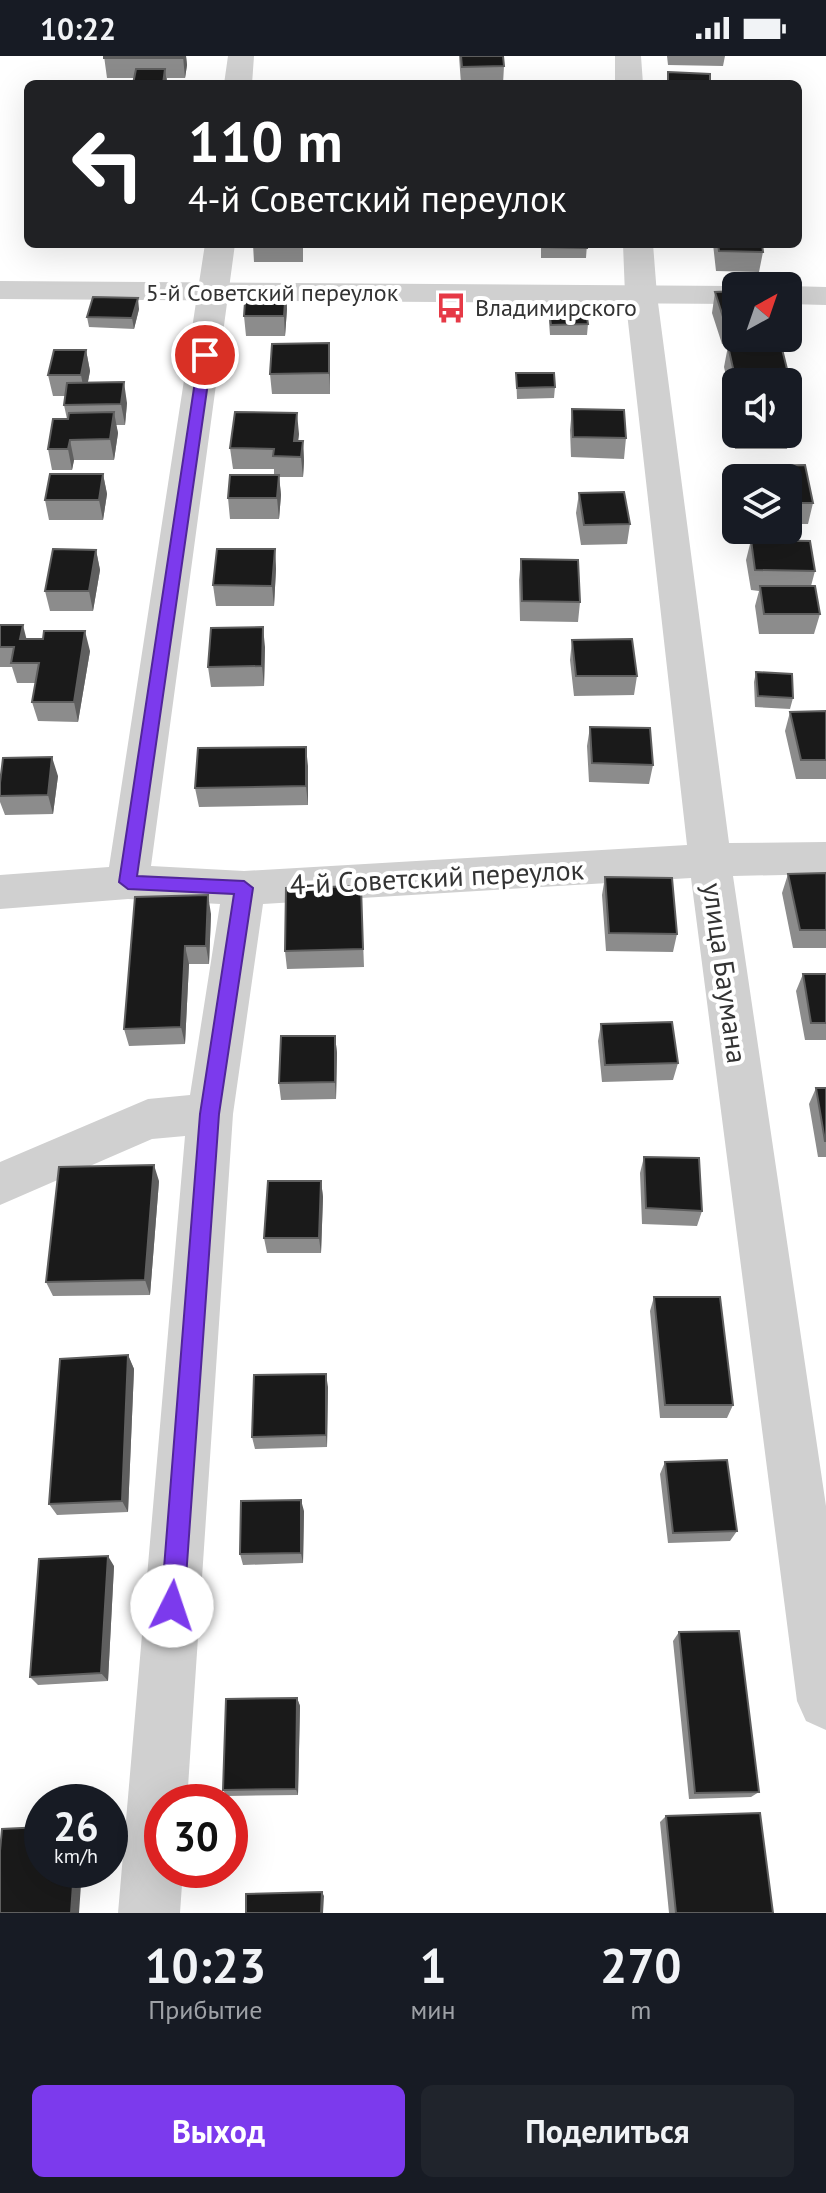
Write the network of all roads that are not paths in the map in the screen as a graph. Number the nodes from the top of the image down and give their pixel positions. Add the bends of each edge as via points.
1 (241, 56) edge
2 (628, 56) edge
3 (238, 80) edge
4 (629, 80) edge
5 (220, 248) edge
6 (638, 248) edge
7 (0, 290) edge
8 (214, 293) junction
9 (641, 295) junction
10 (722, 295) edge
11 (802, 295) edge
12 (826, 296) edge
13 (826, 858) edge
14 (710, 860) junction
15 (128, 882) junction
16 (244, 888) junction
17 (0, 892) edge
18 (210, 1114) junction
19 (0, 1184) edge
20 (826, 1701) edge
21 (149, 1913) edge

1 - 3 street
2 - 4 street
5 - 8 street
6 - 9 street, улица Баумана
7 - 8 street, 5-й Советский переулок
8 - 9 street, 5-й Советский переулок
8 - 15 street
9 - 10 street, 5-й Советский переулок
9 - 14 street, улица Баумана
11 - 12 street
13 - 14 street, 4-й Советский переулок
14 - 16 street, 4-й Советский переулок
14 - 20 street, улица Баумана
15 - 16 street, 4-й Советский переулок
15 - 17 street, 4-й Советский переулок
16 - 18 street
18 - 19 street via 148,1119
18 - 21 street

